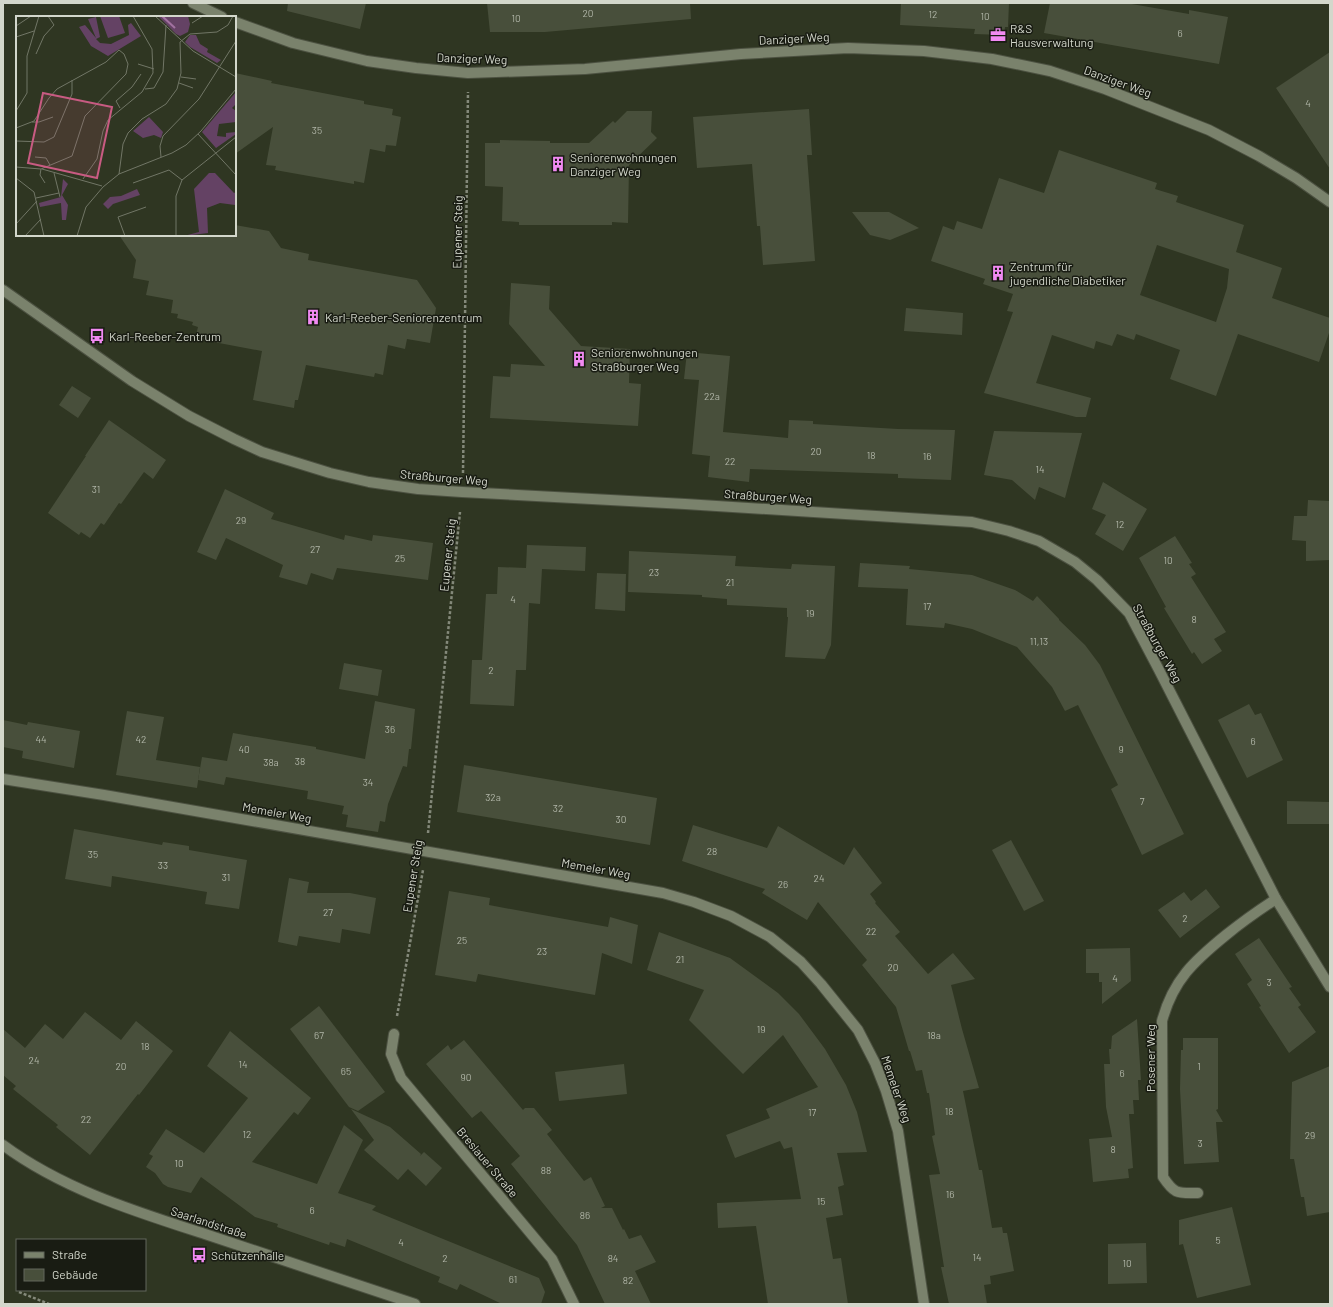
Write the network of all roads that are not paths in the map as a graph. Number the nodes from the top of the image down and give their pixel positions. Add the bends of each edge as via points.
1 (193, 3) edge
2 (220, 16) edge
3 (236, 22) edge
4 (1330, 202) edge
5 (3, 290) edge
6 (3, 779) edge
7 (1276, 899) junction
8 (1330, 987) edge
9 (394, 1034) road end
10 (3, 1145) edge
11 (1198, 1193) dead end
12 (415, 1304) edge
13 (574, 1304) edge
14 (924, 1304) edge

1 - 2 street
3 - 4 street, Danziger Weg via 293,43 367,61 468,73 577,70 741,54 848,48 924,51 992,59 1050,71 1100,87 1209,130 1265,160
5 - 7 street, Straßburger Weg via 132,381 189,416 262,452 330,473 418,489 972,522 1040,541 1075,562 1097,580 1129,614
6 - 14 street, Memeler Weg via 663,893 731,916 770,937 801,962 821,984 858,1030 875,1063 898,1131
7 - 8 street, Straßburger Weg
7 - 11 street, Posener Weg via 1201,955 1178,983 1166,1006 1162,1021 1163,1177 1173,1190
9 - 13 street, Breslauer Straße via 391,1054 401,1078 552,1259
10 - 12 street, Saarlandstraße via 19,1157 66,1183 123,1207

